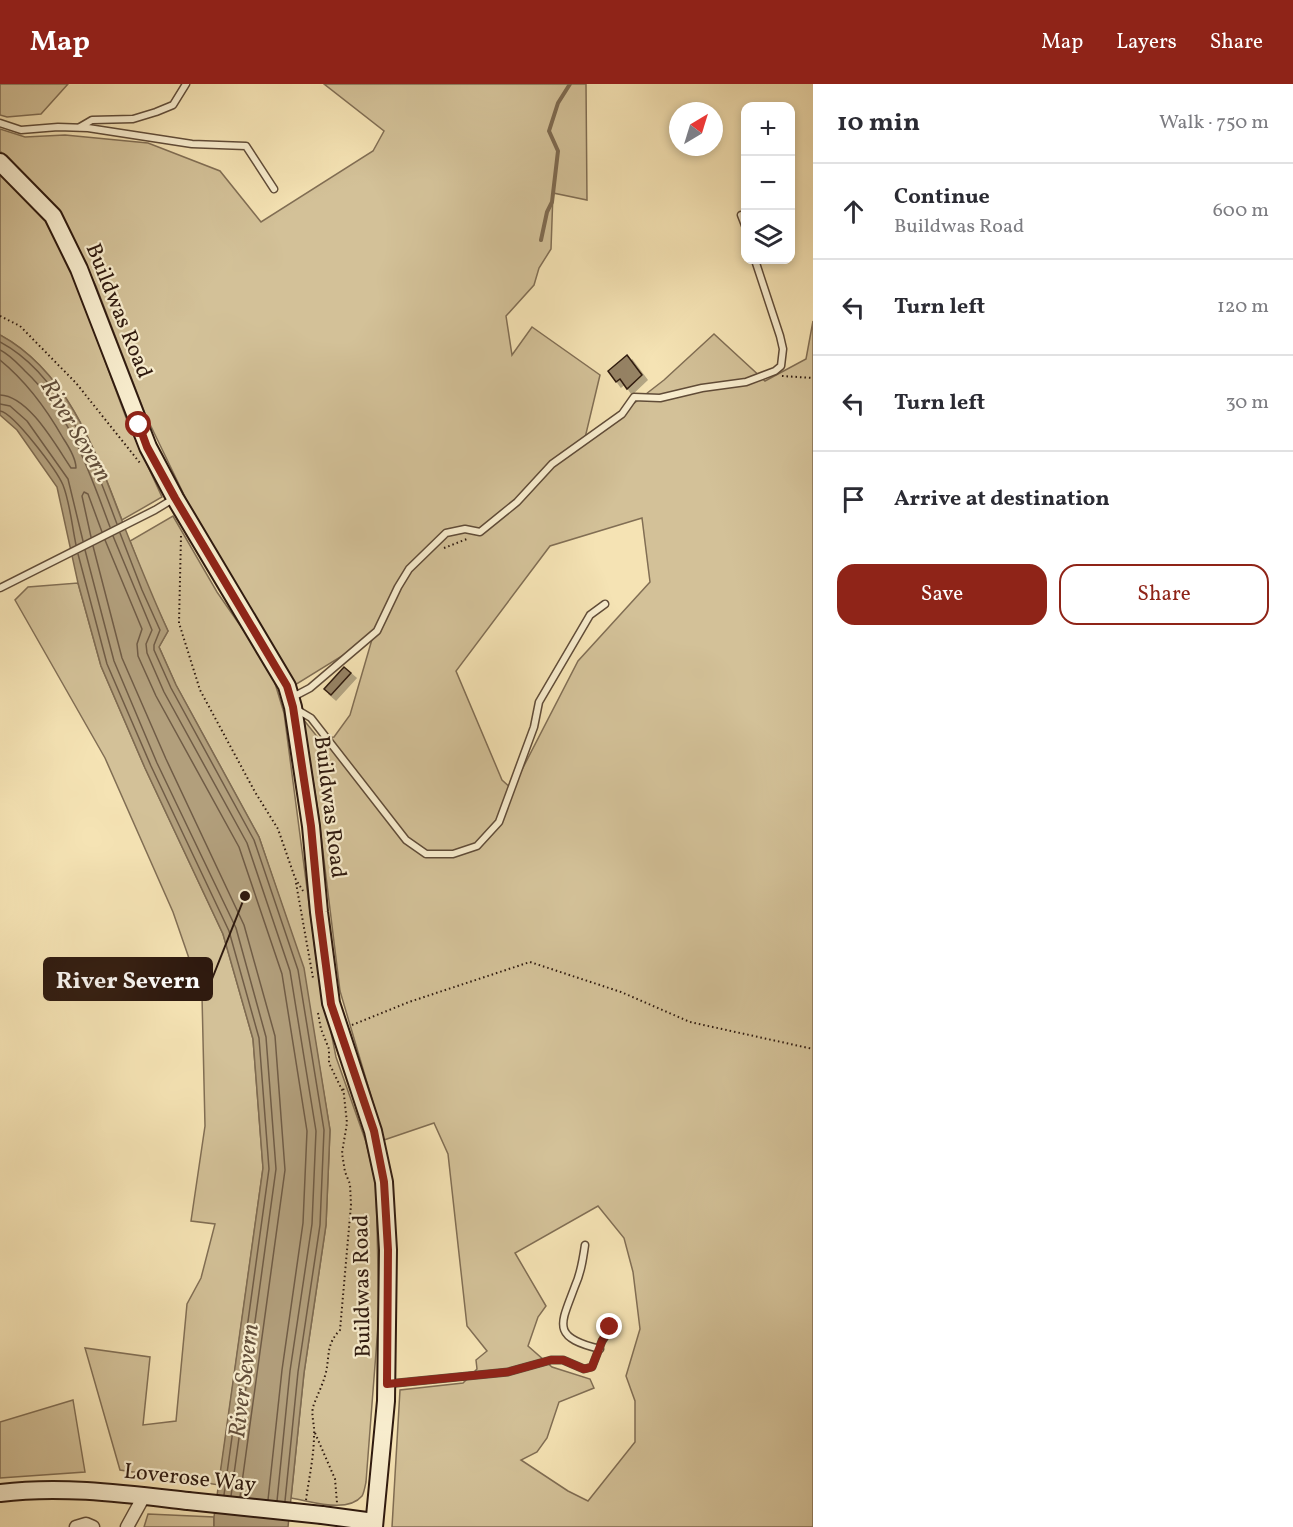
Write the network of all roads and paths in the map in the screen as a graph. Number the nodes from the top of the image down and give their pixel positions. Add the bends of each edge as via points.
1 (186, 84) edge
2 (0, 123) edge
3 (80, 127) junction
4 (0, 162) edge
5 (274, 189) dead end
6 (756, 264) edge
7 (0, 316) edge
8 (777, 376) dead end
9 (813, 378) edge
10 (140, 464) dead end
11 (175, 498) junction
12 (190, 523) junction
13 (474, 537) dead end
14 (441, 549) dead end
15 (0, 588) edge
16 (605, 604) dead end
17 (292, 703) junction
18 (319, 912) junction
19 (340, 1030) junction
20 (813, 1048) edge
21 (343, 1084) dead end
22 (585, 1245) dead end
23 (610, 1327) dead end
24 (600, 1349) junction
25 (387, 1384) junction
26 (315, 1433) junction
27 (0, 1493) edge
28 (144, 1496) junction
29 (306, 1503) dead end
30 (329, 1516) junction
31 (374, 1525) edge
32 (76, 1527) edge
33 (93, 1527) edge
34 (127, 1527) edge

1 - 3 lane via 173,105 156,112 133,119 92,120
2 - 3 lane via 21,130
3 - 5 lane via 192,144 246,146
4 - 11 street, Buildwas Road via 53,216 64,236 147,447
6 - 17 lane via 780,336 782,366 746,382 660,398 634,397 622,414 552,464 517,502 480,532 465,529 446,533 409,569 377,631
7 - 10 path via 20,327 76,383
8 - 9 path
11 - 12 street, Buildwas Road
11 - 15 lane
12 - 17 street, Buildwas Road via 287,686
12 - 18 path via 182,528 179,544 179,623 200,690 278,829 295,878 311,907
13 - 14 path
16 - 17 lane via 590,615 539,702 534,727 499,822 477,846 453,854 426,854 406,840 311,718
17 - 18 street, Buildwas Road via 311,826
18 - 19 street, Buildwas Road via 331,1004
19 - 20 path via 409,1002 530,962 621,992 690,1022
19 - 25 street, Buildwas Road via 374,1131 384,1182
21 - 26 path via 347,1123 342,1153 351,1184 351,1205 340,1330 328,1349 321,1390 313,1407
22 - 24 lane via 580,1274 562,1324 574,1341
23 - 24 lane
24 - 25 lane via 588,1369 551,1360 508,1372
25 - 31 street, Buildwas Road
26 - 29 path
26 - 30 path via 335,1479
27 - 28 street, Loverose Way via 22,1490
28 - 30 street, Loverose Way, bridge
28 - 34 street
30 - 31 street, Loverose Way
32 - 33 street

